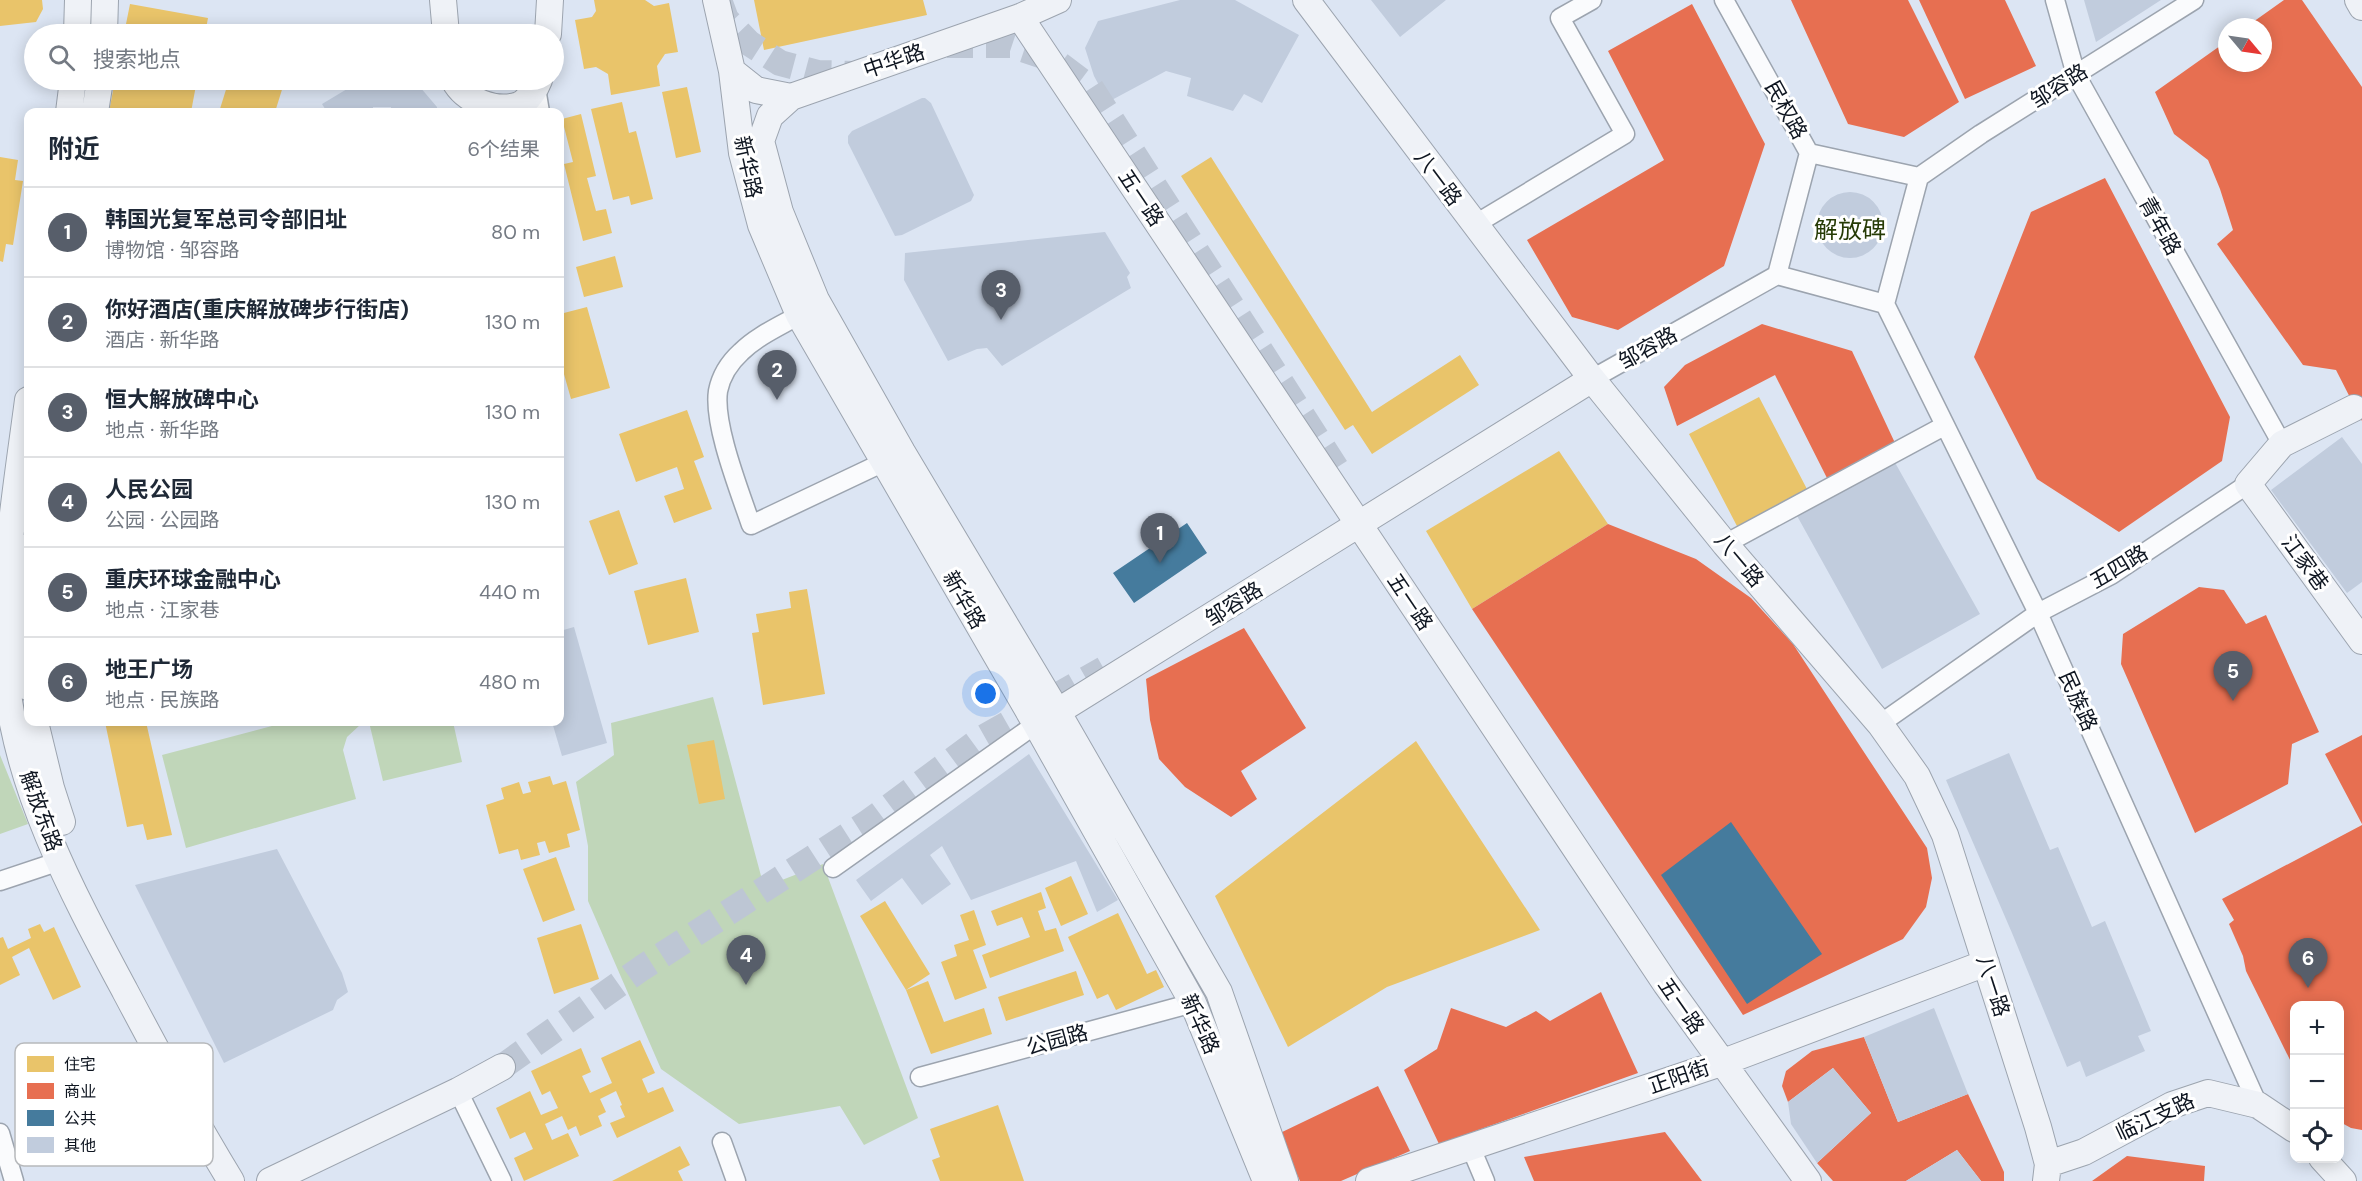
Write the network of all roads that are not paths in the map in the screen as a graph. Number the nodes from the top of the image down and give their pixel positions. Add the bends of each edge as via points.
1 (78, 0) edge
2 (105, 0) edge
3 (443, 0) edge
4 (550, 0) edge
5 (716, 0) edge
6 (1058, 0) edge
7 (1306, 0) edge
8 (1592, 0) edge
9 (1724, 0) edge
10 (2055, 0) edge
11 (2194, 0) edge
12 (2358, 0) edge
13 (2362, 7) edge
14 (1020, 17) junction
15 (77, 24) edge
16 (104, 24) edge
17 (445, 24) edge
18 (549, 24) edge
19 (732, 71) junction
20 (2076, 75) junction
21 (72, 90) edge
22 (99, 90) edge
23 (464, 90) edge
24 (538, 93) edge
25 (791, 96) junction
26 (70, 108) edge
27 (96, 108) edge
28 (500, 108) edge
29 (500, 108) edge
30 (1809, 153) junction
31 (1919, 177) junction
32 (1474, 225) junction
33 (1777, 275) junction
34 (1885, 304) junction
35 (800, 315) junction
36 (1592, 379) junction
37 (2354, 408) dead end
38 (1944, 426) junction
39 (24, 429) edge
40 (2282, 444) junction
41 (884, 462) junction
42 (2248, 484) junction
43 (1360, 526) junction
44 (1725, 543) junction
45 (24, 600) edge
46 (2038, 613) junction
47 (2362, 641) edge
48 (22, 676) edge
49 (1047, 719) junction
50 (1880, 724) junction
51 (36, 726) edge
52 (60, 861) junction
53 (833, 868) dead end
54 (0, 881) edge
55 (1986, 963) junction
56 (1193, 1003) junction
57 (154, 1043) edge
58 (169, 1043) edge
59 (1721, 1063) junction
60 (502, 1067) tunnel mouth
61 (920, 1077) dead end
62 (458, 1091) junction
63 (2258, 1105) junction
64 (213, 1121) edge
65 (2290, 1126) edge
66 (0, 1133) edge
67 (722, 1142) dead end
68 (1471, 1148) junction
69 (213, 1151) edge
70 (2327, 1163) edge
71 (2047, 1173) edge
72 (14, 1181) edge
73 (231, 1181) edge
74 (248, 1181) edge
75 (270, 1181) edge
76 (502, 1181) edge
77 (736, 1181) edge
78 (1266, 1181) edge
79 (1285, 1181) edge
80 (1369, 1181) edge
81 (1485, 1181) edge
82 (1809, 1181) edge
83 (2343, 1181) edge

1 - 15 street
2 - 16 street
3 - 17 street
4 - 18 street
5 - 19 street, 新华路
6 - 14 street, 中华路
7 - 32 street, 八一路
8 - 32 street via 1560,18 1625,134
9 - 30 street, 民权路
10 - 20 street, 青年路
11 - 20 street, 邹容路
12 - 13 street
14 - 25 street, 中华路
14 - 43 street, 五一路
19 - 25 street, 中华路 via 756,90
19 - 35 street, 新华路 via 742,153 761,225
20 - 31 street, 邹容路
20 - 40 street, 青年路
21 - 26 street
22 - 27 street
23 - 29 street via 477,102
24 - 28 street via 521,104
25 - 49 street, 新华路 via 770,116 761,141 780,212 816,300
30 - 31 street, 民权路
30 - 33 street
31 - 34 street
32 - 36 street, 八一路
33 - 34 street
33 - 36 street, 邹容路
34 - 38 street, 民族路
35 - 41 street, 新华路
35 - 41 street via 740,352 724,372 718,392 724,437 751,525
36 - 43 street, 邹容路
36 - 44 street, 八一路
37 - 40 street, 五四路
38 - 44 street
38 - 46 street, 民族路
39 - 48 street, 解放东路 via 6,559 4,633
40 - 42 street, 五四路
41 - 49 street, 新华路
42 - 46 street, 五四路 via 2110,575
42 - 47 street, 江家巷
43 - 49 street, 邹容路
43 - 59 street, 五一路
44 - 50 street, 八一路
45 - 48 street, 解放东路
46 - 50 street, 五四路
46 - 63 street, 民族路
48 - 52 street, 解放东路 via 22,757
49 - 53 street
49 - 56 street, 新华路
49 - 79 street, 新华路 via 1218,992
50 - 55 street, 八一路 via 1917,776 1945,835
51 - 58 street, 解放东路 via 61,819 88,887
52 - 54 street
52 - 57 street, 解放东路
55 - 59 street, 正阳街
55 - 71 street, 八一路 via 2038,1127
56 - 61 street, 公园路
56 - 78 street, 新华路
59 - 68 street, 正阳街
59 - 82 street, 五一路
60 - 62 street
62 - 75 street
62 - 76 street
63 - 65 street, 临江支路
63 - 71 street, 临江支路 via 2208,1093 2172,1105
64 - 74 street, 解放东路
66 - 72 street
67 - 77 street
68 - 80 street, 正阳街
68 - 81 street
69 - 73 street, 解放东路
70 - 83 street

